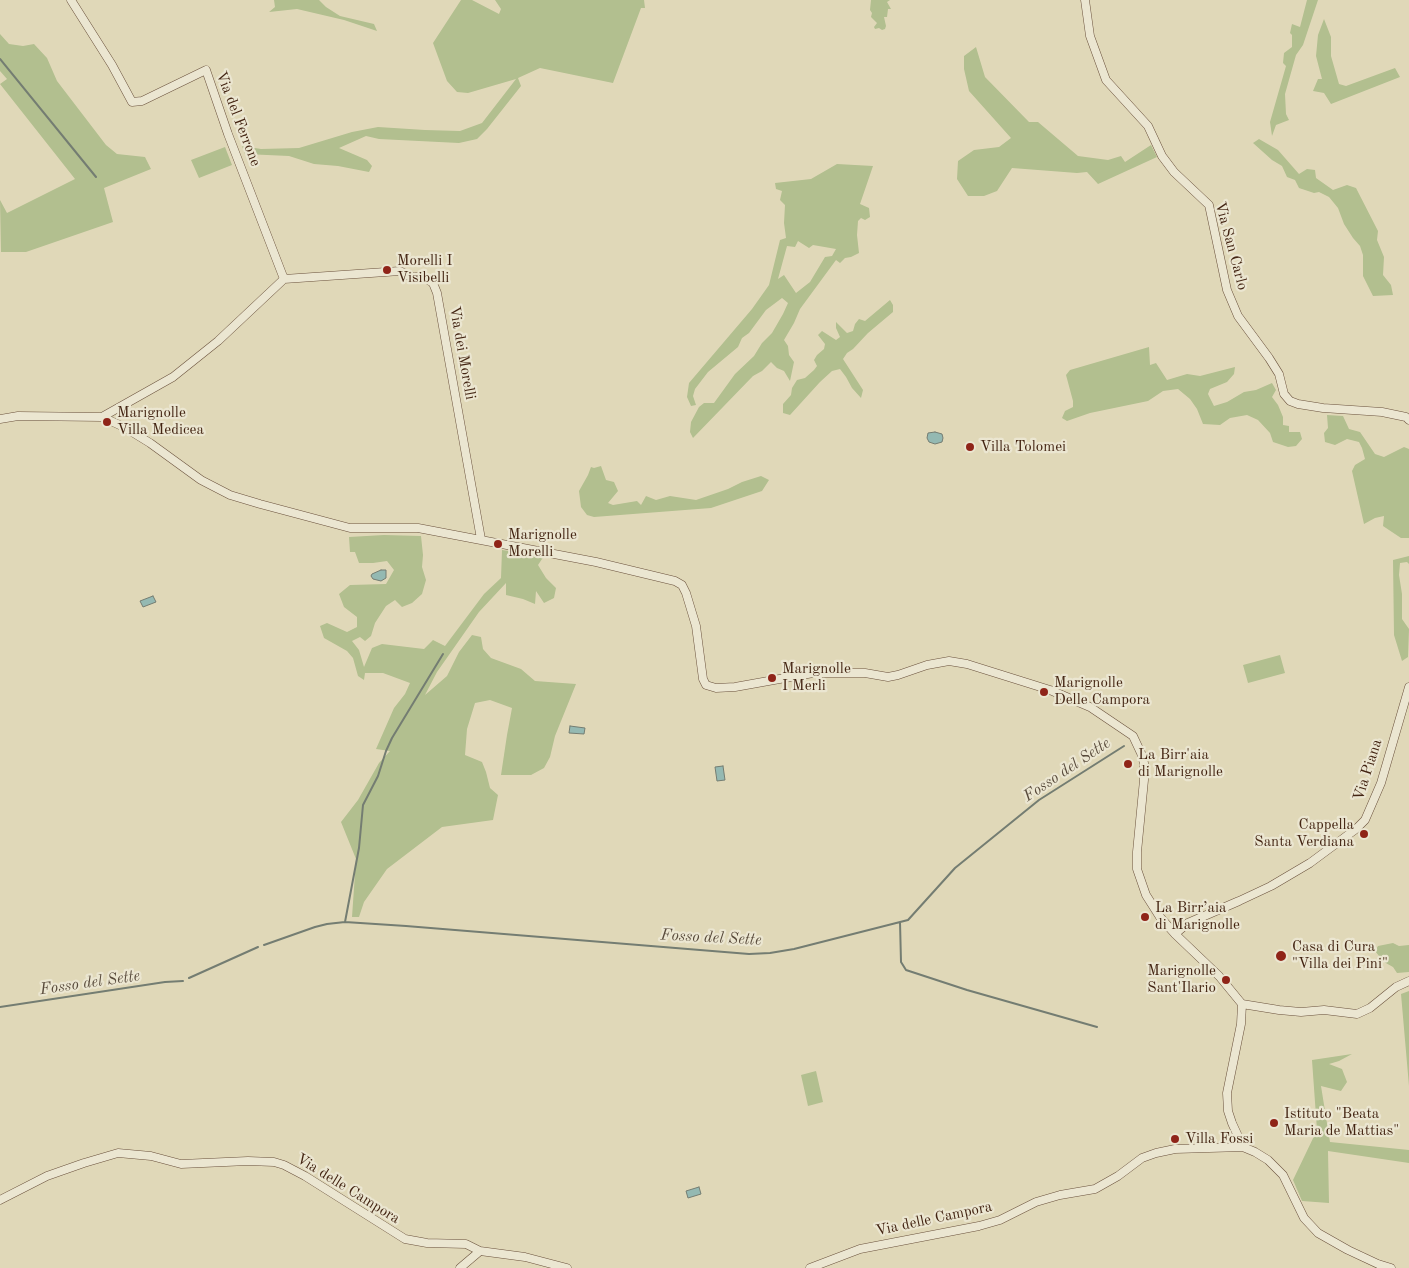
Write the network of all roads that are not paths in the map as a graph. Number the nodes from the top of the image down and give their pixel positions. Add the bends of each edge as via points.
1 (71, 0) edge
2 (1085, 0) edge
3 (284, 279) junction
4 (102, 417) junction
5 (0, 419) edge
6 (1409, 420) edge
7 (481, 539) junction
8 (1409, 687) edge
9 (1176, 934) junction
10 (1409, 981) edge
11 (1242, 1004) junction
12 (1243, 1148) junction
13 (0, 1200) edge
14 (480, 1251) junction
15 (460, 1268) edge
16 (567, 1268) edge
17 (810, 1268) edge
18 (1391, 1268) edge

1 - 3 street, Via del Ferrone via 132,102 142,101 206,70
2 - 6 street, Via San Carlo via 1090,36 1106,80 1148,126 1162,156 1174,172 1209,205 1226,290 1238,316 1279,374 1284,394 1298,404 1382,412
3 - 4 street via 218,342 172,377
3 - 7 street, Via dei Morelli via 400,271 433,283
4 - 5 street via 18,416
4 - 7 street via 124,427 201,480 230,495 350,528 418,528
7 - 9 street via 675,580 686,593 696,626 703,679 706,685 716,688 813,673 865,673 888,677 949,661 1050,690 1090,707 1133,736 1139,747 1144,763 1144,780 1137,869 1146,895
8 - 9 street, Via Piana via 1381,783 1365,820 1310,863 1239,901 1188,923
9 - 11 street
10 - 11 street via 1357,1014 1324,1010 1302,1012
11 - 12 street via 1227,1093 1228,1110
12 - 17 street, Via delle Campora via 1175,1149 1156,1153 1142,1158 1095,1189 1036,1202 1000,1220 979,1226 860,1249
12 - 18 street, Via delle Campora via 1268,1160 1283,1175 1304,1218 1318,1233
13 - 14 street, Via delle Campora via 47,1176 118,1154 151,1156 182,1164 274,1162 305,1176 405,1240 466,1244
14 - 15 street
14 - 16 street, Via delle Campora via 525,1257

